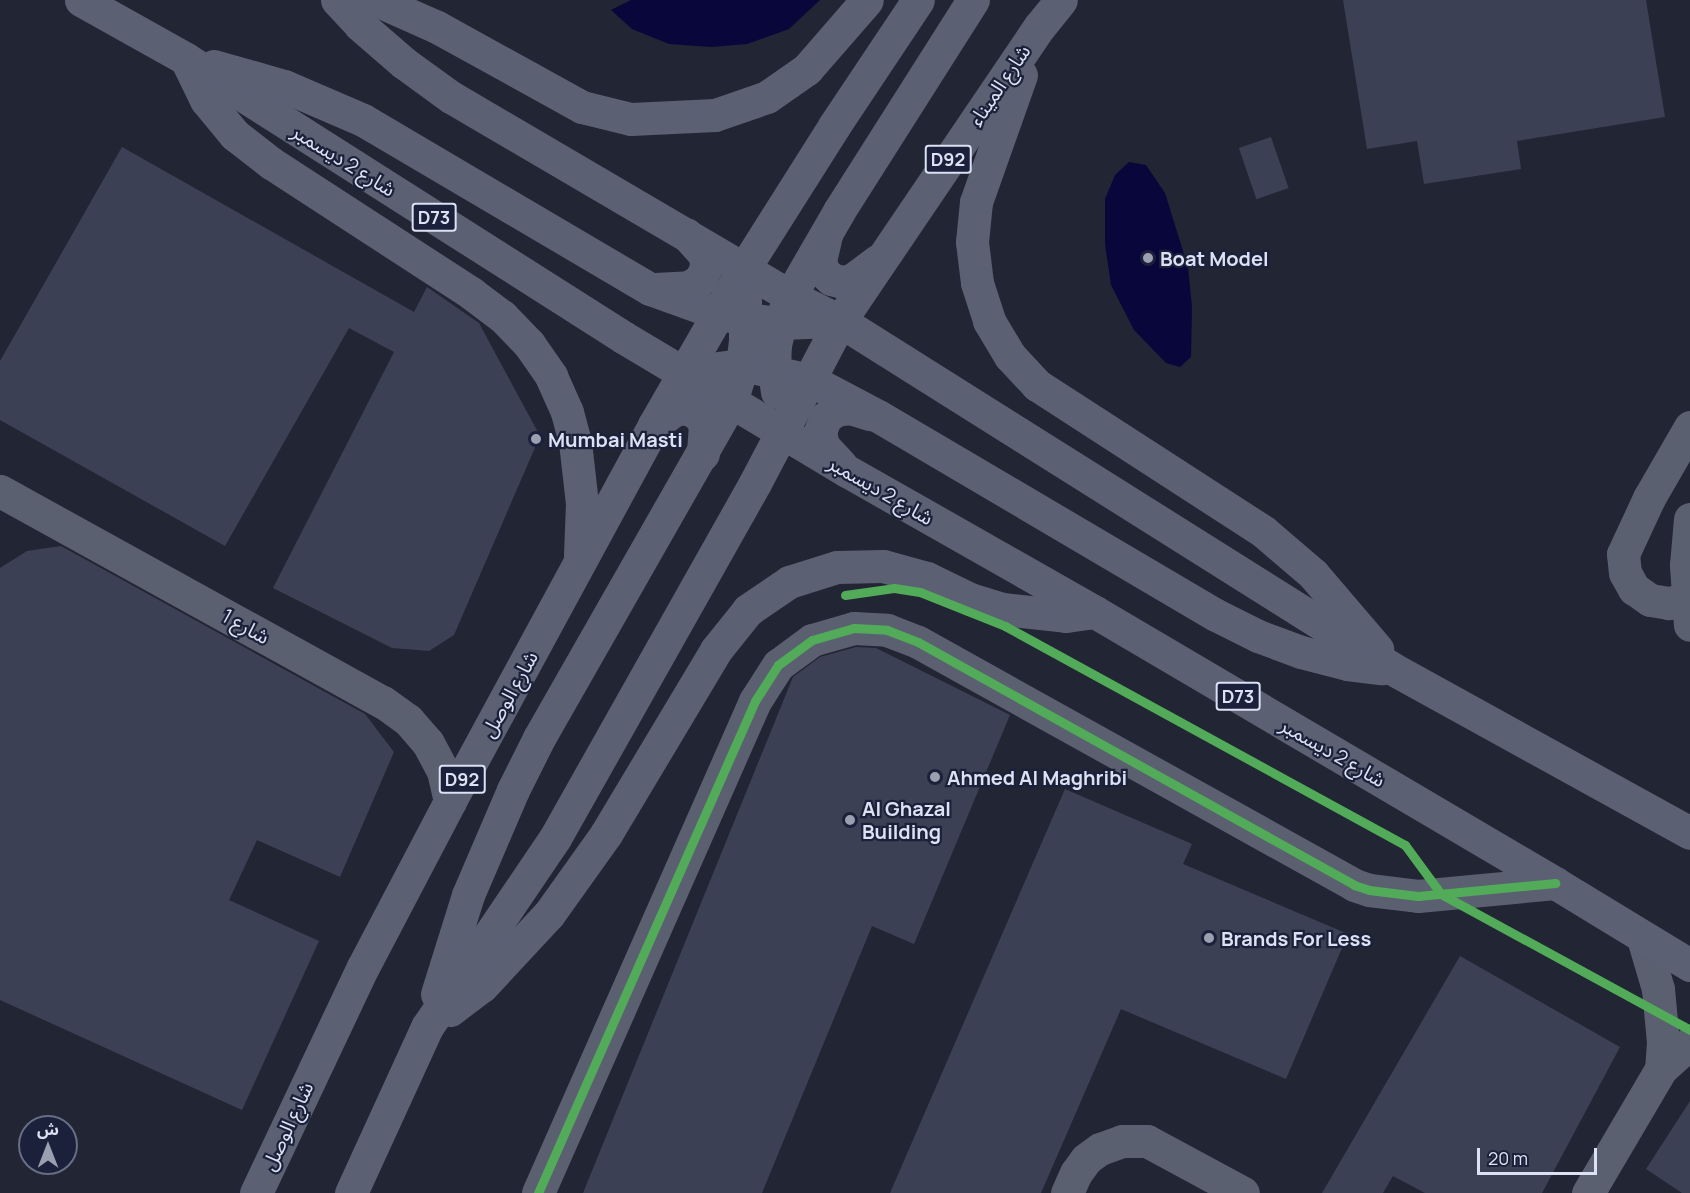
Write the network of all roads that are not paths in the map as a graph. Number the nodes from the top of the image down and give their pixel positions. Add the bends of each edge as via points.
1 (81, 0) edge
2 (337, 0) edge
3 (376, 0) edge
4 (867, 0) edge
5 (918, 0) edge
6 (973, 0) edge
7 (1061, 0) edge
8 (1040, 26) junction
9 (186, 59) junction
10 (829, 228) junction
11 (683, 231) junction
12 (881, 257) junction
13 (745, 267) junction
14 (650, 289) junction
15 (785, 309) junction
16 (732, 316) junction
17 (840, 321) junction
18 (741, 365) junction
19 (774, 370) junction
20 (683, 373) junction
21 (810, 381) junction
22 (731, 402) junction
23 (878, 416) junction
24 (654, 425) junction
25 (1690, 427) edge
26 (783, 432) junction
27 (703, 454) junction
28 (847, 471) junction
29 (0, 491) edge
30 (1689, 527) edge
31 (580, 564) junction
32 (1095, 612) junction
33 (1688, 612) edge
34 (1393, 669) junction
35 (450, 801) junction
36 (1690, 833) edge
37 (1555, 883) junction
38 (1643, 938) junction
39 (1690, 965) edge
40 (427, 1028) junction
41 (1690, 1043) edge
42 (1661, 1070) junction
43 (256, 1193) edge
44 (351, 1193) edge
45 (538, 1193) edge
46 (1067, 1193) edge
47 (1243, 1193) edge
48 (1588, 1193) edge

1 - 9 main road, شارع 2 ديسمبر / D73
2 - 11 main road via 395,56 451,97
3 - 4 main road via 437,27 582,107 631,119 681,119 715,115 767,97 807,69
5 - 13 main road, D92
6 - 10 main road
7 - 8 main road, شارع الميناء / D92
8 - 12 main road, شارع الميناء / D92
8 - 34 main road via 976,202 972,242 977,283 989,321 1010,356 1037,385 1289,552 1335,598
9 - 14 main road via 284,86 363,120
9 - 20 main road, شارع 2 ديسمبر / D73
9 - 31 main road via 206,100 235,135 271,163 471,293 502,316 529,344 551,376 575,442 582,503
10 - 12 main road via 820,261 831,279 852,280
10 - 15 main road
11 - 13 main road
11 - 14 main road via 705,255 706,268 700,280 689,287
12 - 17 main road, شارع الميناء / D92
13 - 15 main road
13 - 16 main road, شارع الوصل / D92
14 - 16 main road
15 - 16 main road
15 - 17 main road
15 - 19 main road
16 - 18 main road
16 - 20 main road, شارع الوصل / D92
17 - 21 main road, D92
17 - 34 main road
18 - 19 main road
18 - 20 main road
18 - 22 main road
19 - 21 main road
19 - 26 main road
20 - 22 main road, شارع 2 ديسمبر / D73
20 - 24 main road, شارع الوصل / D92
21 - 23 main road
21 - 26 main road, D92
22 - 26 main road, شارع 2 ديسمبر / D73
22 - 27 main road
23 - 28 main road via 850,408 836,410 825,418 820,432 823,446
23 - 34 main road via 1258,636 1336,661
24 - 27 main road via 674,410 687,408 699,414 705,424
24 - 31 main road, شارع الوصل / D92
25 - 33 street via 1649,498 1623,554 1625,573 1634,589 1650,600
26 - 28 main road, شارع 2 ديسمبر / D73
26 - 40 main road, D92 via 555,838
27 - 40 main road via 513,790 468,895
28 - 32 main road, شارع 2 ديسمبر / D73
29 - 35 street, شارع 1 via 383,702 408,720 428,743 443,771
30 - 33 street
31 - 35 main road, شارع الوصل / D92
32 - 37 main road, شارع 2 ديسمبر / D73
32 - 40 main road via 1066,616 1002,609 927,578 883,566 837,567 789,582 748,610 716,650 606,834 549,914 482,986
34 - 36 main road
35 - 43 main road, شارع الوصل / D92 via 363,967
37 - 38 main road, شارع 2 ديسمبر / D73
37 - 45 street via 1418,896 1369,890 918,642 887,630 854,628 812,640 778,665 755,701
38 - 39 main road, شارع 2 ديسمبر / D73
38 - 42 street via 1658,989 1663,1042
40 - 44 main road, D92
41 - 42 street
42 - 48 street
46 - 47 street via 1086,1159 1122,1141 1147,1141

